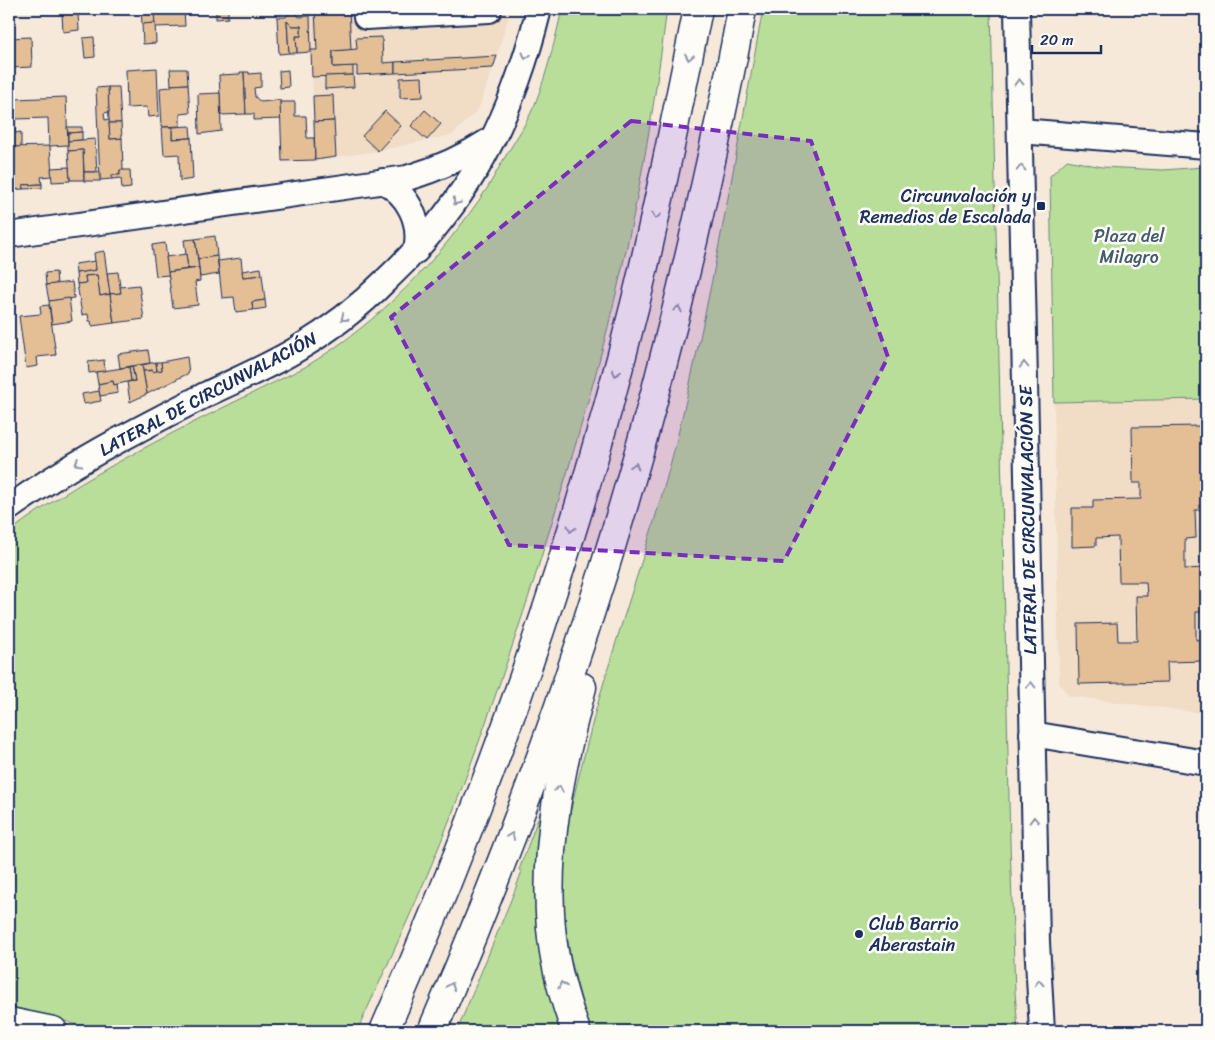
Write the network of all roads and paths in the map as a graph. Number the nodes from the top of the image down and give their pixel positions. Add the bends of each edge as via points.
1 (365, 9) edge
2 (539, 9) edge
3 (698, 9) edge
4 (742, 9) edge
5 (1017, 9) edge
6 (489, 10) edge
7 (1020, 131) junction
8 (494, 138) junction
9 (1206, 146) edge
10 (383, 182) junction
11 (9, 235) edge
12 (416, 251) junction
13 (625, 502) junction
14 (9, 508) edge
15 (1032, 734) junction
16 (1206, 764) edge
17 (9, 1022) edge
18 (387, 1023) edge
19 (53, 1031) edge
20 (432, 1031) edge
21 (576, 1031) edge
22 (1042, 1031) edge

1 - 6 street via 366,17
2 -> 8 street, LATERAL DE CIRCUNVALACIÓN via 524,63
3 -> 18 highway via 644,265 586,482 485,786
13 -> 4 highway via 692,248
7 -> 5 street, LATERAL DE CIRCUNVALACIÓN SE
7 - 9 street
15 -> 7 street, LATERAL DE CIRCUNVALACIÓN SE
8 - 10 street via 437,168
8 -> 12 street, LATERAL DE CIRCUNVALACIÓN via 466,187
10 - 11 street
10 - 12 street via 399,192 412,210 418,232
12 -> 14 street, LATERAL DE CIRCUNVALACIÓN via 364,302 315,339 98,451
20 -> 13 highway via 528,792
21 -> 13 highway via 551,929 549,872 555,808 569,734 597,635
15 - 16 street
22 -> 15 street, LATERAL DE CIRCUNVALACIÓN SE
17 - 19 highway

